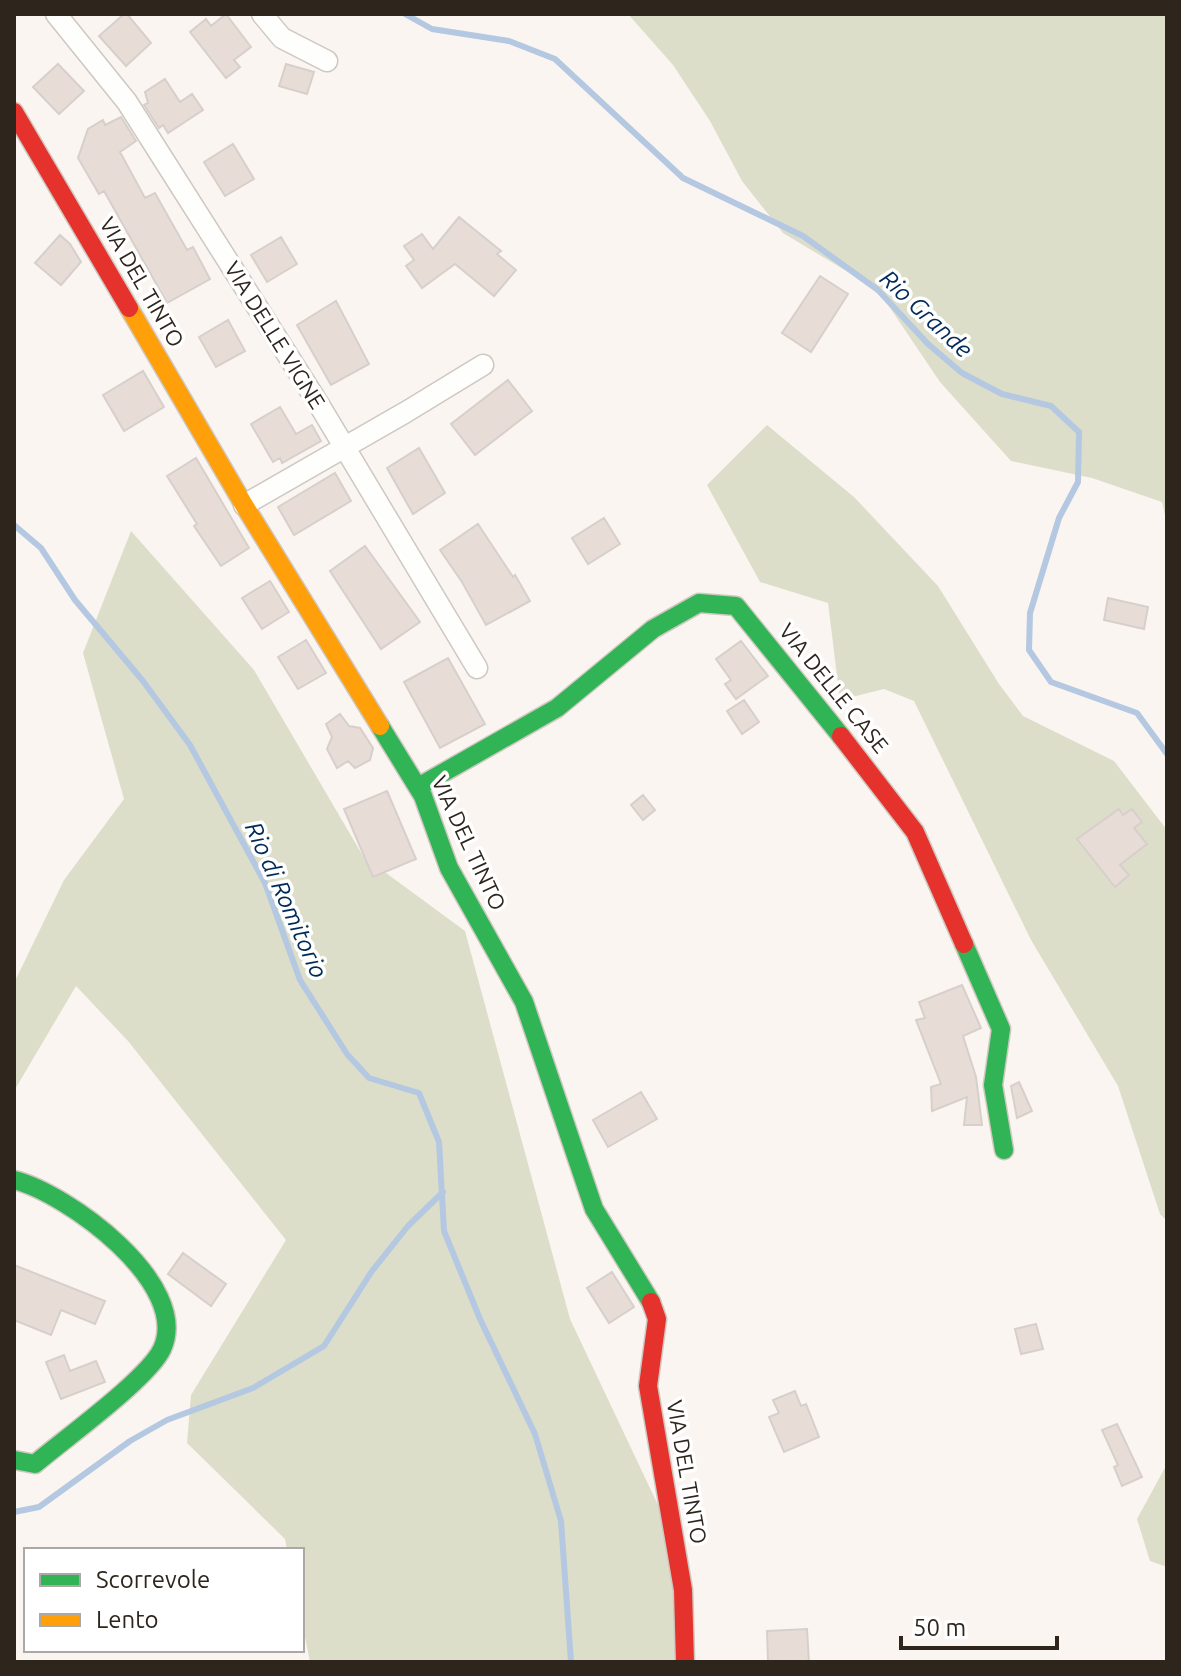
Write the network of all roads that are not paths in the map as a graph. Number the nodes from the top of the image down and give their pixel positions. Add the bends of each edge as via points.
1 (56, 14) edge
2 (262, 14) edge
3 (327, 61) dead end
4 (14, 112) edge
5 (483, 365) dead end
6 (345, 448) junction
7 (244, 505) junction
8 (477, 668) dead end
9 (418, 787) junction
10 (1004, 1150) dead end
11 (14, 1180) edge
12 (14, 1460) edge
13 (685, 1662) edge

1 - 6 street, VIA DELLE VIGNE via 127,102
2 - 3 street via 282,38
4 - 7 street, VIA DEL TINTO
5 - 6 street
6 - 7 street
6 - 8 street, VIA DELLE VIGNE
7 - 9 street, VIA DEL TINTO
9 - 10 street, VIA DELLE CASE via 557,708 653,629 699,603 736,606 915,832 1001,1029 993,1085
9 - 13 street, VIA DEL TINTO via 449,868 524,1002 594,1209 657,1319 648,1386 683,1590
11 - 12 street via 47,1192 128,1252 145,1270 164,1307 165,1331 162,1351 145,1369 35,1464

